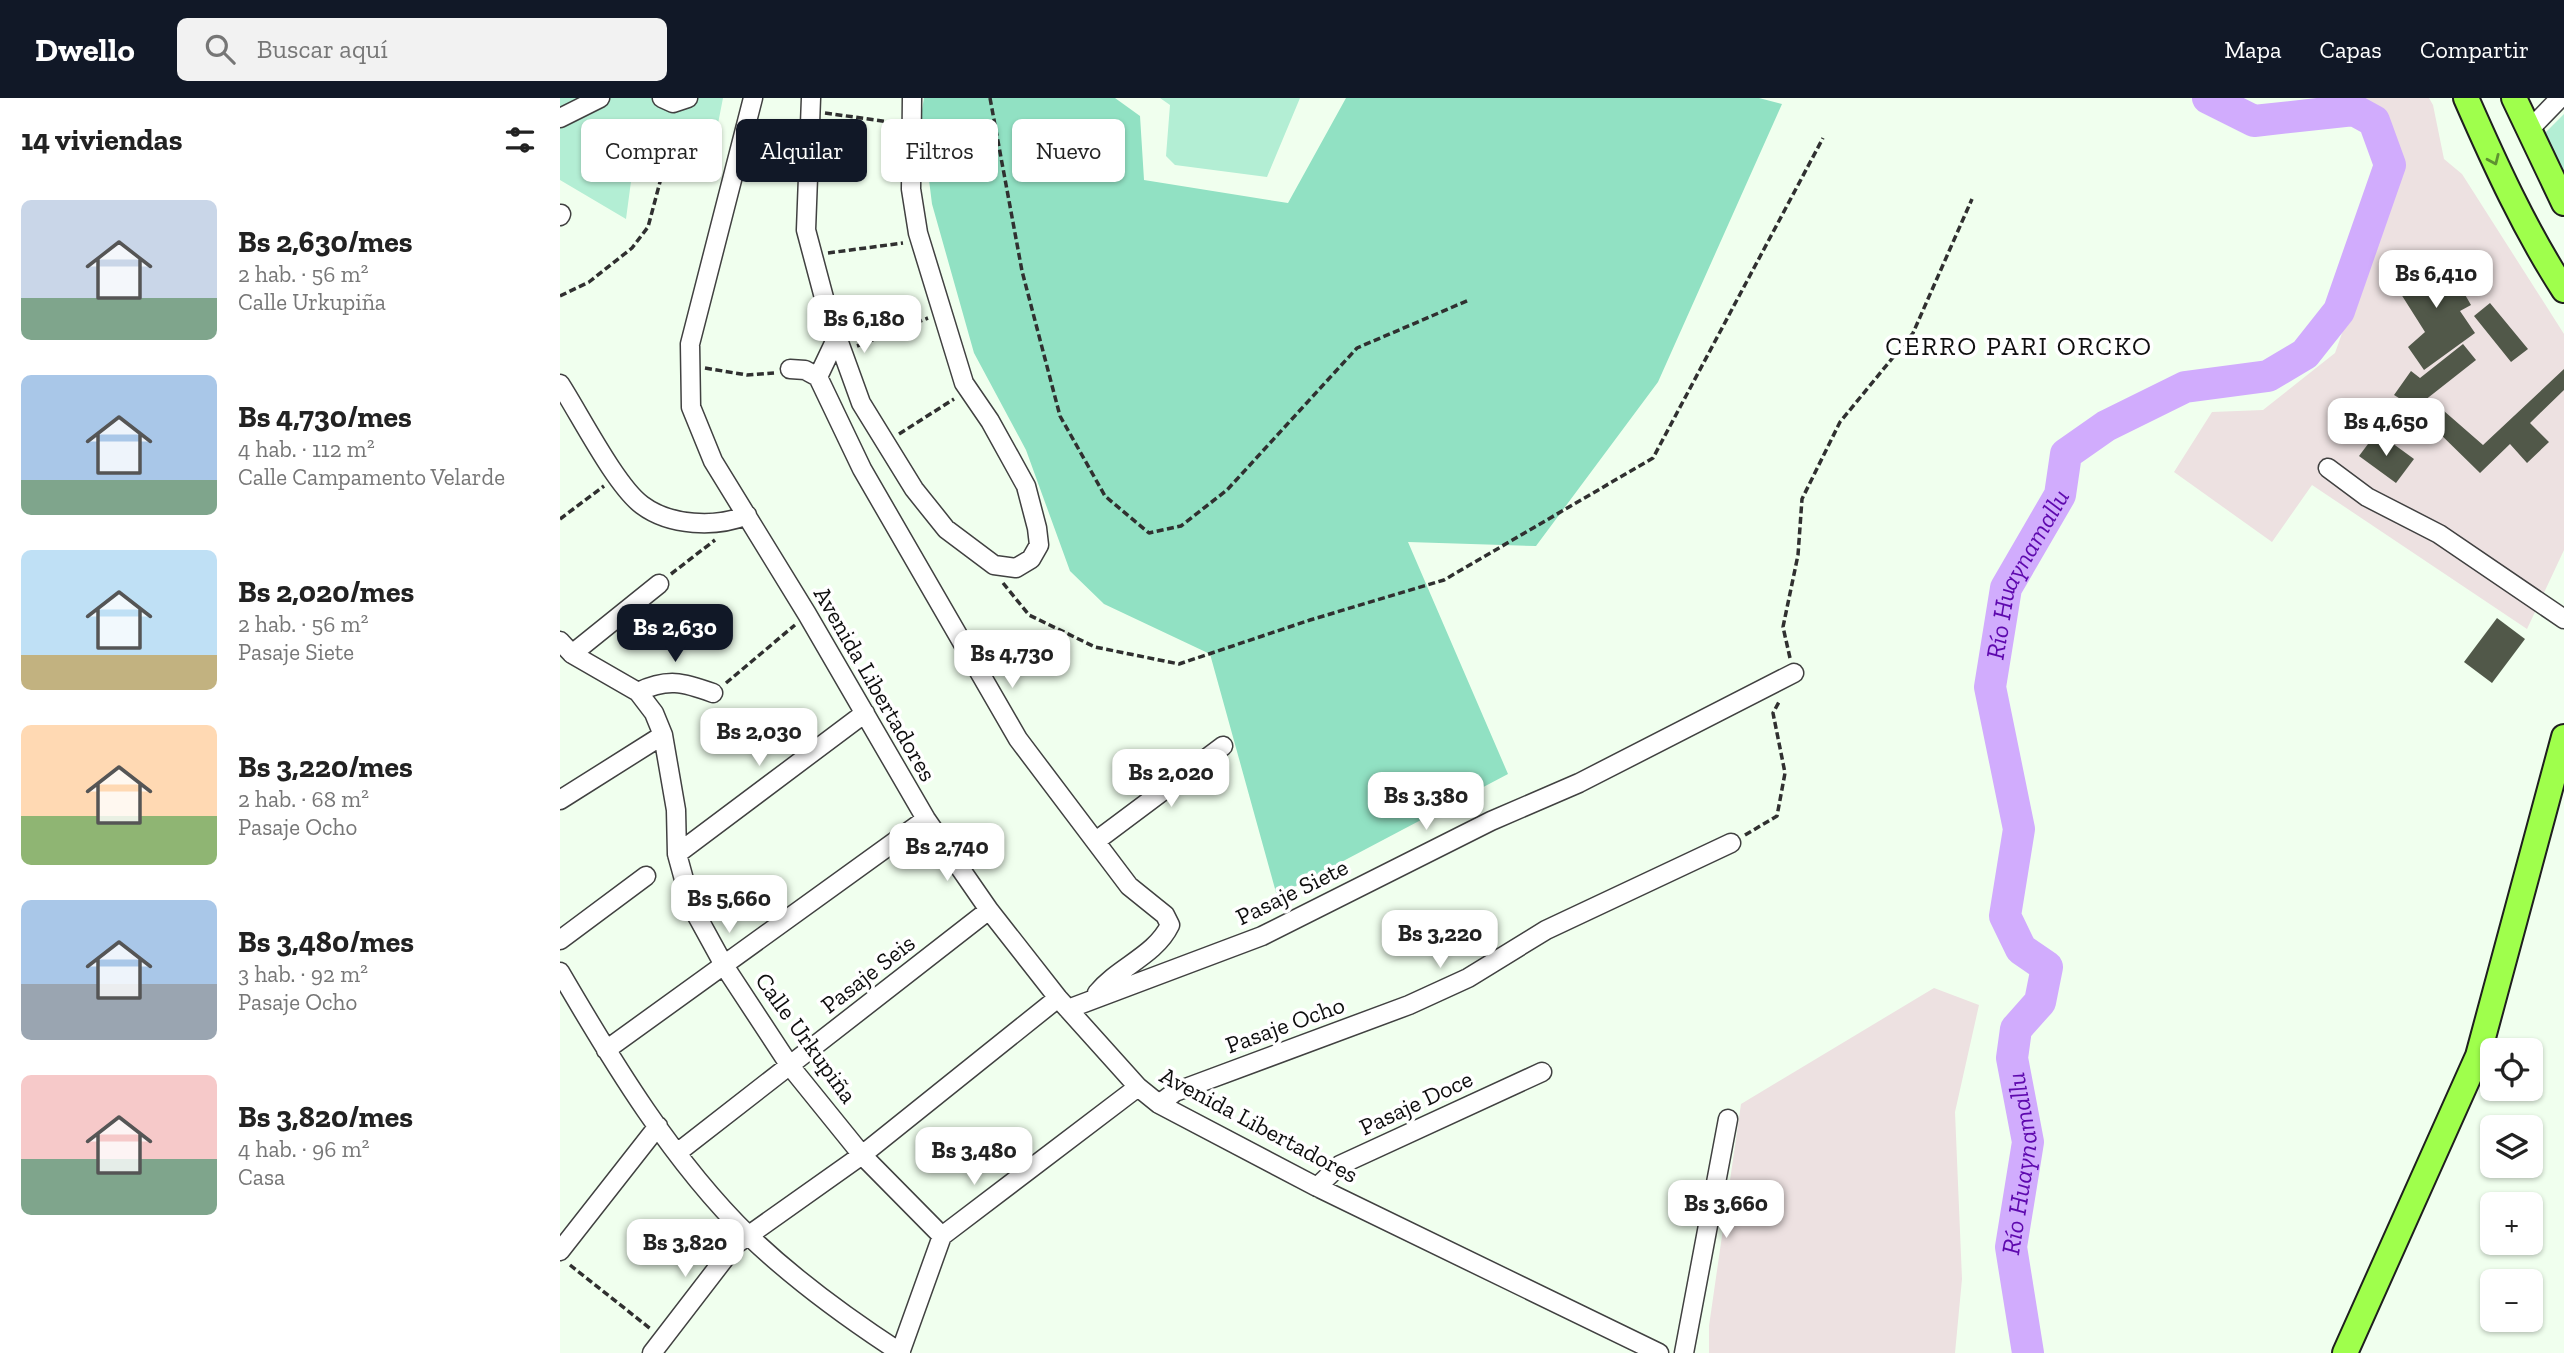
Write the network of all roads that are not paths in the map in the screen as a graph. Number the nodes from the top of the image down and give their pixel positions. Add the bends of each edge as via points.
1 (600, 98) edge
2 (662, 98) edge
3 (688, 98) edge
4 (753, 98) edge
5 (912, 98) edge
6 (2466, 98) edge
7 (2514, 98) edge
8 (2560, 98) edge
9 (811, 105) edge
10 (560, 118) edge
11 (2529, 130) junction
12 (2564, 203) edge
13 (2564, 290) edge
14 (839, 345) junction
15 (789, 369) road end
16 (818, 377) junction
17 (560, 384) edge
18 (2328, 468) dead end
19 (740, 518) junction
20 (659, 584) road end
21 (2564, 619) edge
22 (566, 647) edge
23 (1794, 673) road end
24 (638, 692) junction
25 (713, 693) road end
26 (864, 713) junction
27 (663, 735) junction
28 (2564, 737) edge
29 (1223, 746) dead end
30 (560, 800) edge
31 (926, 819) junction
32 (1096, 841) junction
33 (1731, 843) road end
34 (677, 854) junction
35 (646, 876) dead end
36 (989, 910) junction
37 (560, 940) edge
38 (725, 967) junction
39 (560, 972) edge
40 (1092, 998) junction
41 (1063, 1003) junction
42 (606, 1050) junction
43 (790, 1066) junction
44 (1542, 1072) dead end
45 (1138, 1087) junction
46 (1159, 1104) junction
47 (1728, 1119) dead end
48 (658, 1126) junction
49 (677, 1153) junction
50 (862, 1154) junction
51 (1317, 1187) junction
52 (748, 1235) junction
53 (942, 1236) junction
54 (560, 1251) edge
55 (657, 1346) edge
56 (901, 1353) edge
57 (1658, 1353) edge
58 (1684, 1353) edge
59 (2345, 1353) edge

1 - 10 street
2 - 3 street via 673,103
4 - 19 street, Avenida Libertadores via 690,344 689,365 691,407
5 - 14 street via 911,189 920,240 968,390 1026,486 1039,545 1031,559 1016,568 994,565 946,530 914,489 861,403
6 -> 13 highway via 2542,257
7 - 11 highway
8 - 11 street
9 - 14 street via 806,230
11 - 12 highway
14 - 16 street
15 - 16 street
16 - 32 street via 862,469 1018,739
17 - 19 street via 617,477 642,506 697,523
18 - 21 street via 2367,497 2438,534
19 - 26 street, Avenida Libertadores via 807,614
20 - 22 street
22 - 24 street, Calle Urkupiña
23 - 40 street, Pasaje Siete via 1262,936
24 - 25 street via 658,683 687,684
24 - 27 street, Calle Urkupiña
26 - 31 street, Avenida Libertadores
26 - 34 street
27 - 30 street
27 - 34 street, Calle Urkupiña via 676,810
28 - 59 highway via 2479,1056
29 - 32 street
31 - 36 street, Avenida Libertadores
31 - 38 street
32 - 40 street via 1129,886 1165,915 1170,925 1163,940
33 - 46 street, Pasaje Ocho via 1546,930 1468,978 1175,1092
34 - 38 street, Calle Urkupiña via 691,905
35 - 37 street
36 - 41 street, Avenida Libertadores
36 - 43 street, Pasaje Seis
38 - 42 street
38 - 43 street, Calle Urkupiña
39 - 42 street
40 - 41 street, Pasaje Siete
41 - 45 street, Avenida Libertadores
41 - 50 street, Pasaje Siete
42 - 48 street
43 - 49 street, Pasaje Seis
43 - 50 street, Calle Urkupiña
44 - 51 street, Pasaje Doce via 1340,1165
45 - 46 street, Avenida Libertadores
45 - 53 street
46 - 51 street, Avenida Libertadores
47 - 58 street
48 - 49 street
48 - 54 street
49 - 52 street
50 - 52 street, Pasaje Siete
50 - 53 street, Calle Urkupiña
51 - 57 street, Avenida Libertadores
52 - 55 street, Pasaje Siete via 735,1245
52 - 56 street via 828,1304
53 - 56 street

